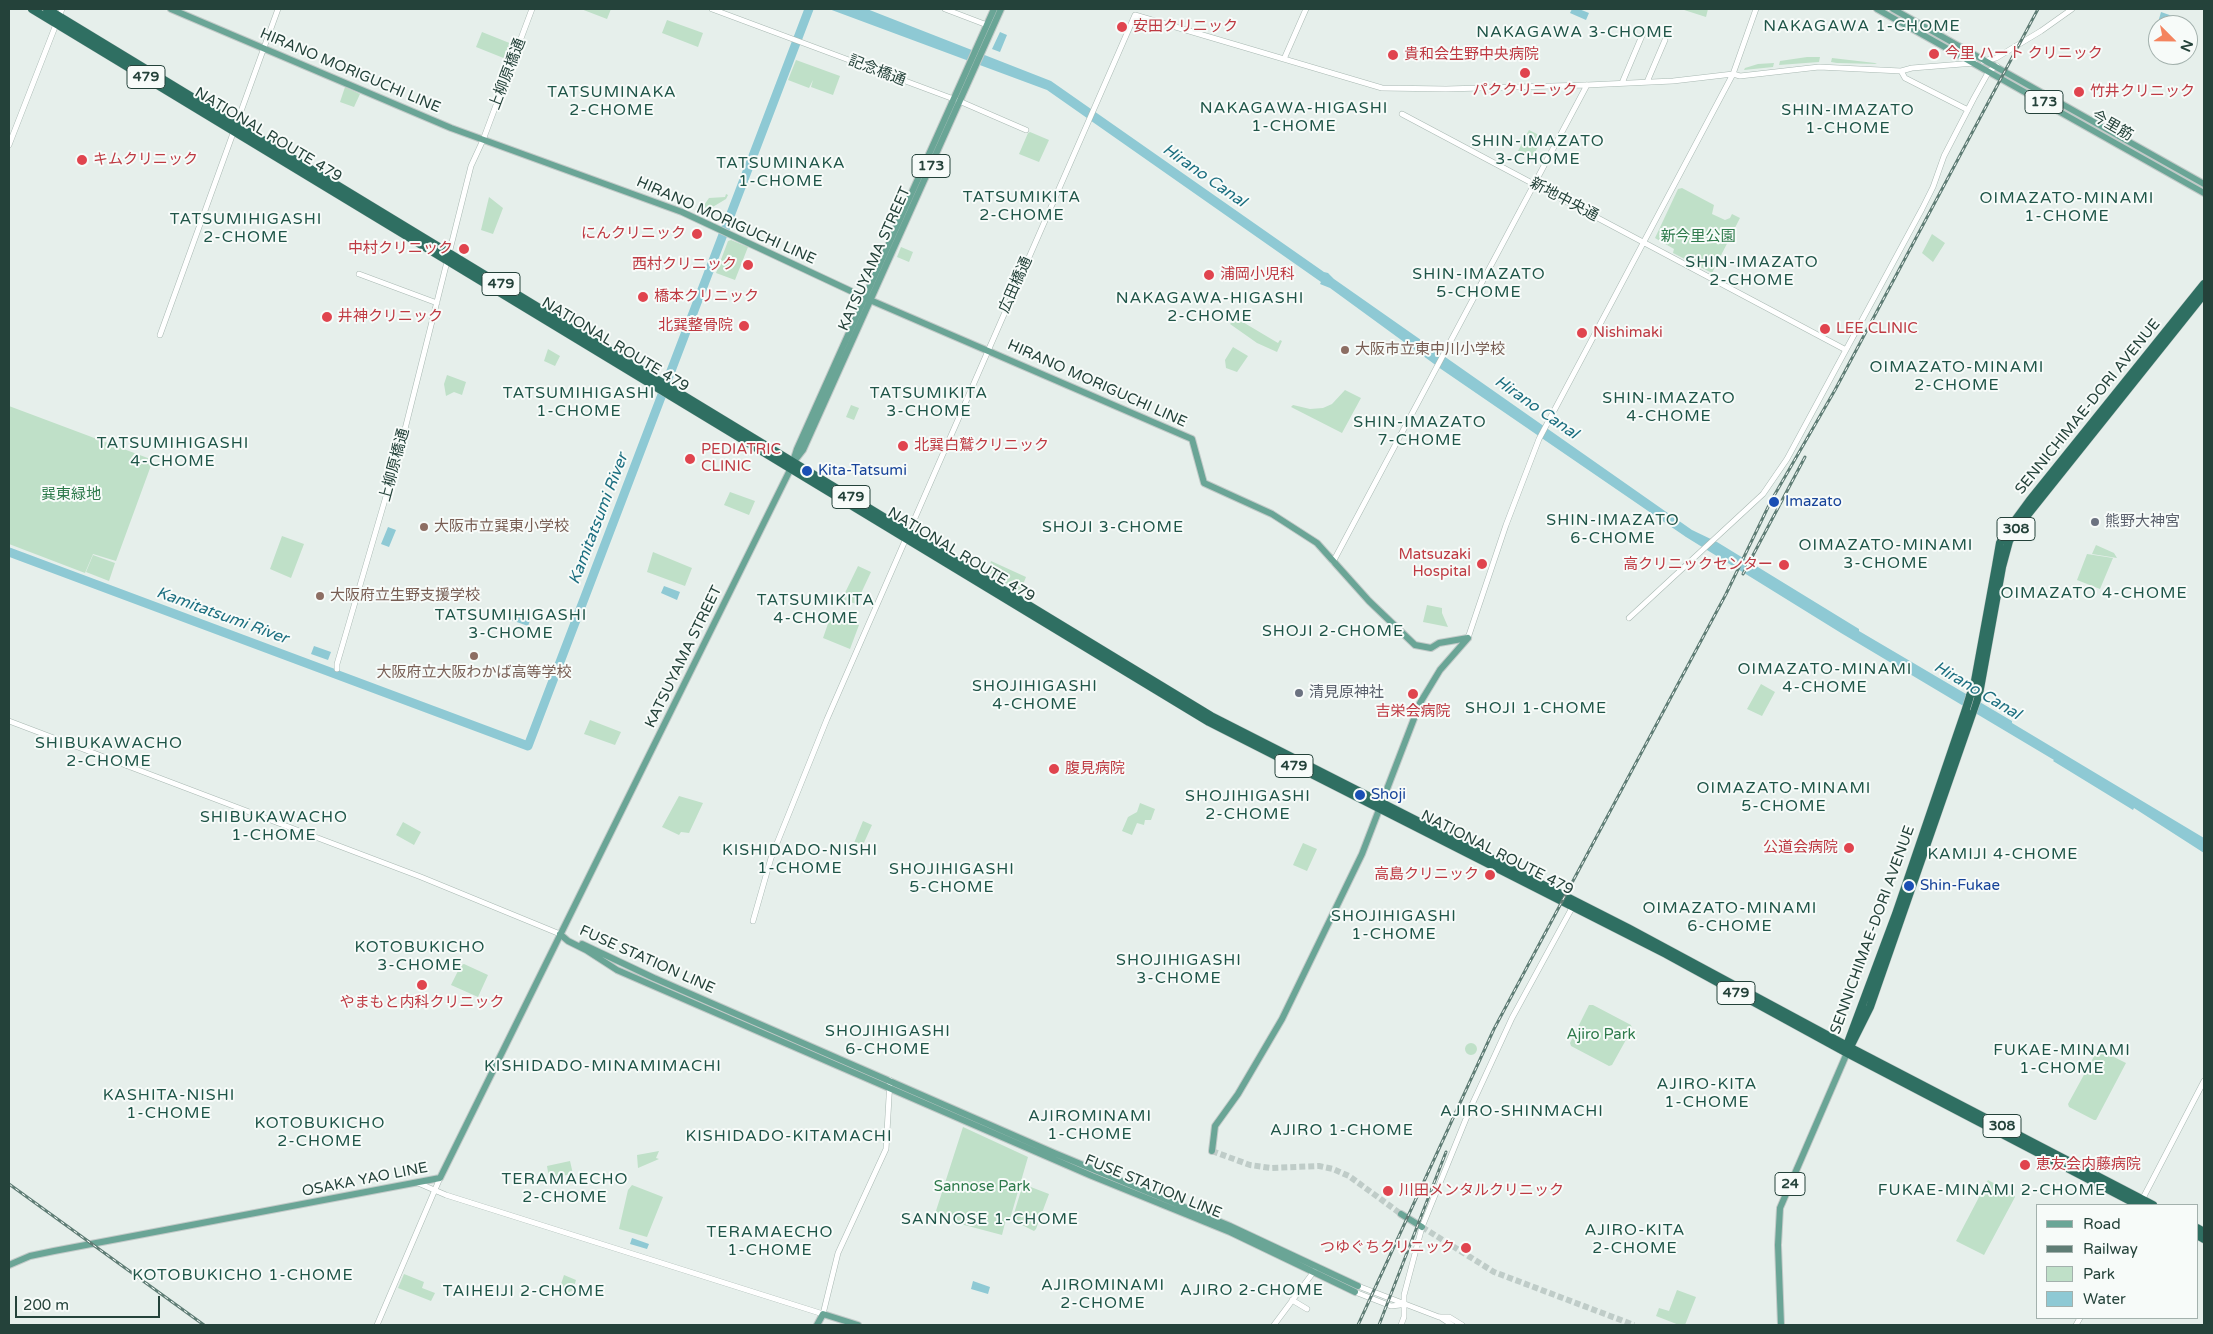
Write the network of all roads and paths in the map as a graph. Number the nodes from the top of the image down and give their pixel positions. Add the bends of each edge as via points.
1 (32, 9) edge
2 (47, 9) edge
3 (171, 9) edge
4 (278, 9) edge
5 (532, 9) edge
6 (712, 9) edge
7 (945, 9) edge
8 (994, 9) edge
9 (1001, 9) edge
10 (1306, 9) edge
11 (1756, 9) edge
12 (1877, 9) edge
13 (1893, 9) edge
14 (2072, 9) edge
15 (59, 16) edge
16 (987, 25) junction
17 (1644, 31) dead end
18 (1664, 40) dead end
19 (264, 47) junction
20 (979, 51) junction
21 (1284, 59) junction
22 (1986, 60) junction
23 (1975, 63) junction
24 (1997, 66) junction
25 (1901, 71) junction
26 (1989, 71) junction
27 (1732, 74) junction
28 (1647, 82) junction
29 (1622, 83) junction
30 (1587, 85) junction
31 (956, 101) junction
32 (1968, 110) junction
33 (1402, 114) dead end
34 (236, 127) junction
35 (1026, 130) dead end
36 (483, 140) junction
37 (9, 145) edge
38 (2204, 184) edge
39 (1534, 185) junction
40 (2204, 193) edge
41 (1644, 243) junction
42 (449, 257) junction
43 (359, 274) dead end
44 (2204, 284) edge
45 (2204, 294) edge
46 (868, 299) junction
47 (437, 303) junction
48 (160, 334) dead end
49 (988, 349) junction
50 (1846, 350) junction
51 (792, 465) junction
52 (906, 535) junction
53 (1333, 562) junction
54 (1629, 618) dead end
55 (1468, 638) junction
56 (337, 669) dead end
57 (1974, 698) junction
58 (9, 722) edge
59 (1380, 806) junction
60 (596, 862) joint
61 (1573, 906) junction
62 (753, 921) dead end
63 (560, 934) junction
64 (1848, 1048) junction
65 (890, 1080) junction
66 (2204, 1081) edge
67 (890, 1089) junction
68 (1212, 1152) dead end
69 (440, 1178) junction
70 (418, 1182) junction
71 (436, 1190) junction
72 (2140, 1203) edge
73 (1401, 1214) tunnel mouth
74 (1422, 1227) junction
75 (9, 1265) edge
76 (1315, 1270) junction
77 (1356, 1289) joint
78 (1292, 1300) junction
79 (1404, 1304) junction
80 (1307, 1309) dead end
81 (822, 1314) junction
82 (1439, 1317) junction
83 (377, 1325) edge
84 (817, 1325) edge
85 (858, 1325) edge
86 (1274, 1325) edge
87 (1401, 1325) edge
88 (1452, 1325) edge
89 (1462, 1325) edge
90 (1781, 1325) edge

1 - 15 highway, NATIONAL ROUTE 479 / 479
2 - 15 highway, NATIONAL ROUTE 479 / 479
3 - 19 main road, HIRANO MORIGUCHI LINE
4 - 19 street
5 - 36 street, 上柳原橋通
6 - 31 street, 記念橋通
7 - 16 street
8 - 16 main road, KATSUYAMA STREET / 173
9 - 20 main road, KATSUYAMA STREET / 173
10 - 21 street
11 - 27 street
12 - 23 main road, 今里筋 / 173
13 - 22 main road, 今里筋 / 173
14 - 22 street via 1996,58
15 - 34 highway, NATIONAL ROUTE 479 / 479
15 - 37 street
16 - 20 main road, KATSUYAMA STREET / 173
17 - 29 street
18 - 28 street
19 - 34 street
19 - 36 main road, HIRANO MORIGUCHI LINE
20 - 31 main road, KATSUYAMA STREET / 173
21 - 30 street via 1382,88
21 - 49 street, 広田橋通 via 1135,15
22 - 23 street
22 - 24 main road, 今里筋 / 173
23 - 25 street
23 - 26 main road, 今里筋 / 173
24 - 26 street
24 - 38 main road, 今里筋 / 173
25 - 27 street via 1819,66 1740,76
25 - 32 street via 1905,78
26 - 32 street
26 - 40 main road, 今里筋 / 173
27 - 28 street
27 - 41 street
28 - 29 street
29 - 30 street
30 - 39 street
31 - 35 street, 記念橋通
31 - 46 main road, KATSUYAMA STREET / 173
32 - 50 street via 1944,156 1933,187
33 - 39 street, 新地中央通
34 - 42 highway, NATIONAL ROUTE 479 / 479
34 - 48 street
36 - 42 street, 上柳原橋通 via 471,166
36 - 46 main road, HIRANO MORIGUCHI LINE via 682,212
39 - 41 street, 新地中央通
39 - 53 street
41 - 50 street, 新地中央通
41 - 55 street via 1539,438
42 - 47 street, 上柳原橋通
42 - 51 highway, NATIONAL ROUTE 479 / 479
43 - 47 street
44 - 57 highway, SENNICHIMAE-DORI AVENUE / 308 via 2005,534 1996,566
45 - 57 highway, SENNICHIMAE-DORI AVENUE / 308 via 2009,541
46 - 49 main road, HIRANO MORIGUCHI LINE
46 - 51 main road, KATSUYAMA STREET / 173
47 - 56 street, 上柳原橋通 via 401,445
49 - 52 street, 広田橋通
49 - 53 main road, HIRANO MORIGUCHI LINE via 1192,439 1204,483 1282,519 1316,543
50 - 54 street via 1798,441 1763,494
51 - 52 highway, NATIONAL ROUTE 479 / 479
51 - 60 main road, KATSUYAMA STREET / 173
52 - 59 highway, NATIONAL ROUTE 479 / 479 via 1188,702
52 - 62 street, 広田橋通 via 771,858
53 - 55 main road, HIRANO MORIGUCHI LINE via 1415,645 1431,648 1439,642
55 - 59 main road via 1440,670 1420,703
57 - 64 highway, SENNICHIMAE-DORI AVENUE / 308, bridge
58 - 63 street
59 - 61 highway, NATIONAL ROUTE 479 / 479
59 - 64 highway, NATIONAL ROUTE 479 / 479 via 1635,931
59 - 68 main road via 1362,854 1282,1019 1238,1094 1215,1126
60 - 63 main road, OSAKA YAO LINE / 173
61 - 64 highway, NATIONAL ROUTE 479 / 479
61 - 74 street via 1488,1067
63 - 65 main road, FUSE STATION LINE
63 - 67 main road, FUSE STATION LINE via 617,970
63 - 69 main road, OSAKA YAO LINE / 173
64 - 72 highway, 308
64 - 90 main road, 24 via 1780,1208
65 - 67 street
65 - 76 main road, FUSE STATION LINE via 1230,1226
66 - 72 street
67 - 76 main road, FUSE STATION LINE
67 - 81 street via 886,1149 838,1253
69 - 70 main road, OSAKA YAO LINE
69 - 71 street
70 - 71 street
70 - 75 main road, OSAKA YAO LINE via 54,1251
71 - 81 street
71 - 83 street
73 - 74 main road
74 - 79 street
76 - 77 main road, FUSE STATION LINE
76 - 78 street
77 - 79 street via 1392,1306
78 - 80 street
78 - 86 street
79 - 82 street
79 - 87 street
81 - 84 main road
81 - 85 main road
82 - 88 street
82 - 89 street

